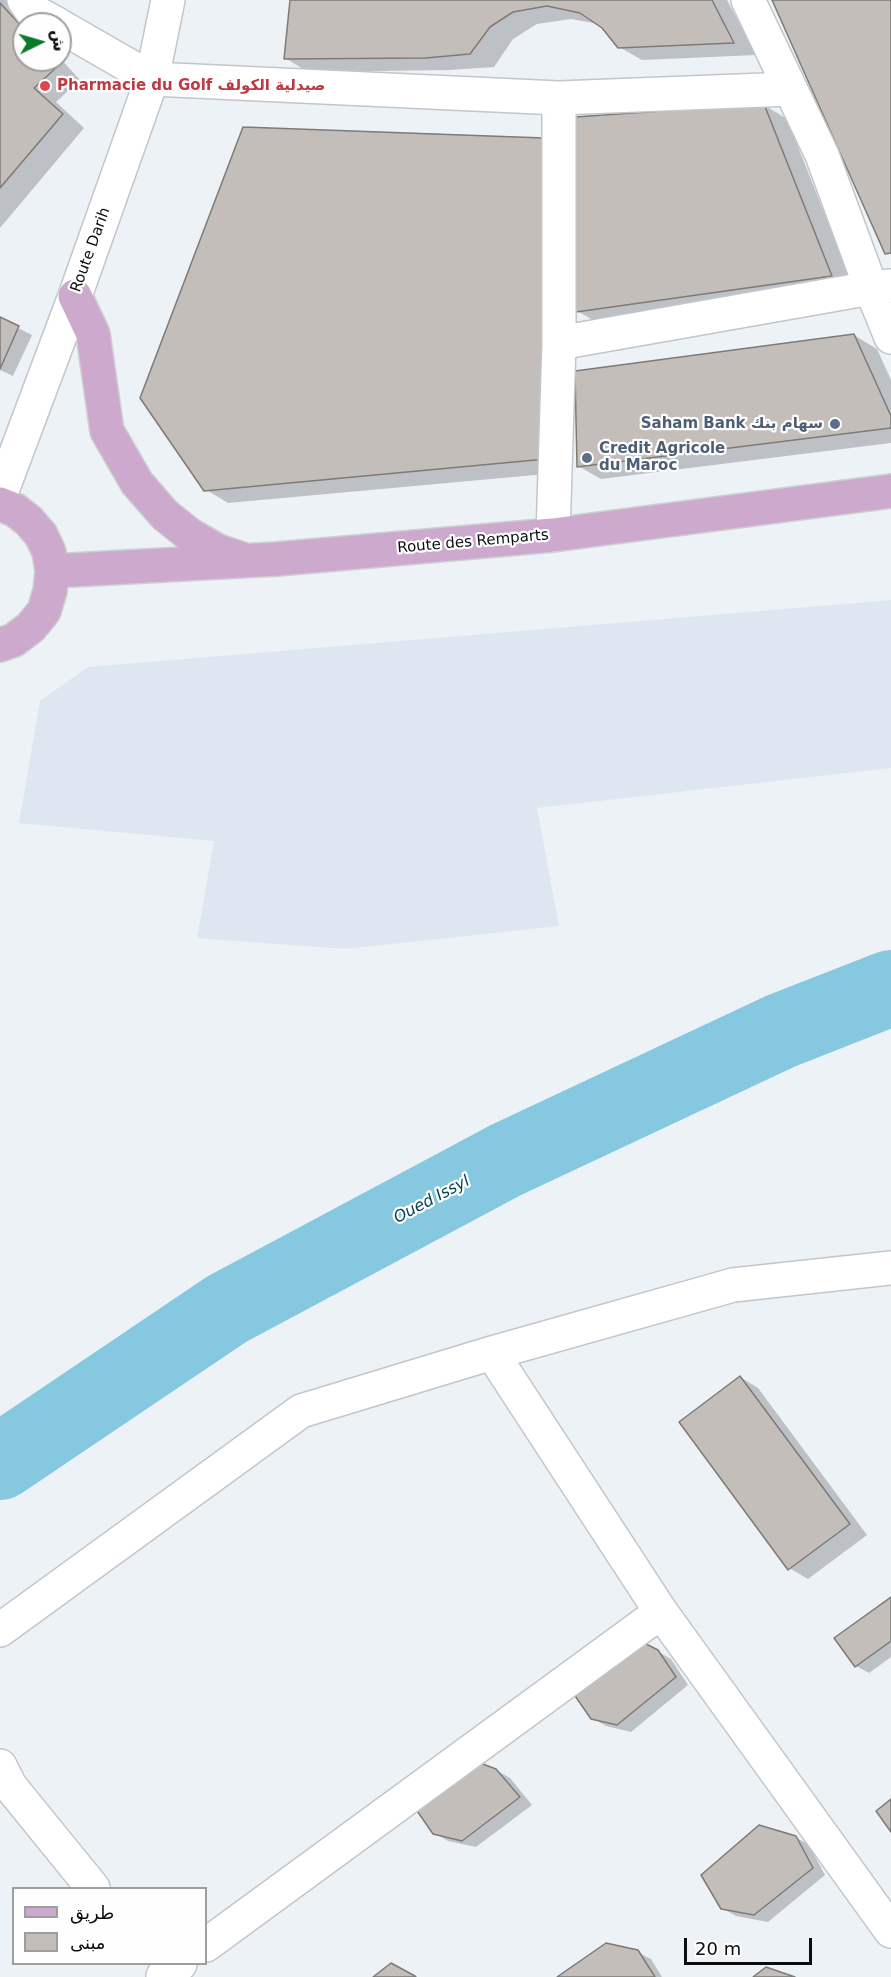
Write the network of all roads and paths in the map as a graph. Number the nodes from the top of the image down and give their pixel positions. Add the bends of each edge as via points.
1 (24, 0) edge
2 (168, 0) edge
3 (748, 0) edge
4 (35, 12) edge
5 (72, 33) edge
6 (152, 79) junction
7 (790, 89) junction
8 (559, 98) junction
9 (881, 287) edge
10 (75, 296) junction
11 (891, 337) edge
12 (559, 343) junction
13 (891, 491) edge
14 (0, 496) edge
15 (0, 504) edge
16 (553, 535) junction
17 (249, 561) junction
18 (52, 570) junction
19 (0, 645) edge
20 (891, 1268) edge
21 (492, 1353) junction
22 (661, 1612) junction
23 (0, 1630) edge
24 (0, 1766) edge
25 (92, 1887) edge
26 (891, 1931) edge
27 (207, 1944) edge

1 - 4 street
2 - 6 street, Route Darih
3 - 7 street
5 - 6 street
6 - 8 street
6 - 10 street, Route Darih
7 - 8 street
7 - 9 street
8 - 12 street
9 - 11 street
9 - 12 street
10 - 14 street, Route Darih
10 - 17 main road via 93,333 107,431 137,483 165,515 190,535
12 - 16 street
13 - 16 main road, Route des Remparts
15 - 18 main road via 15,510 41,535
16 - 17 main road, Route des Remparts
17 - 18 main road, Route des Remparts
18 - 19 main road via 44,611 31,627
20 - 21 street via 733,1285
21 - 22 street
21 - 23 street via 302,1411
22 - 26 street
22 - 27 street
24 - 25 street via 10,1786

